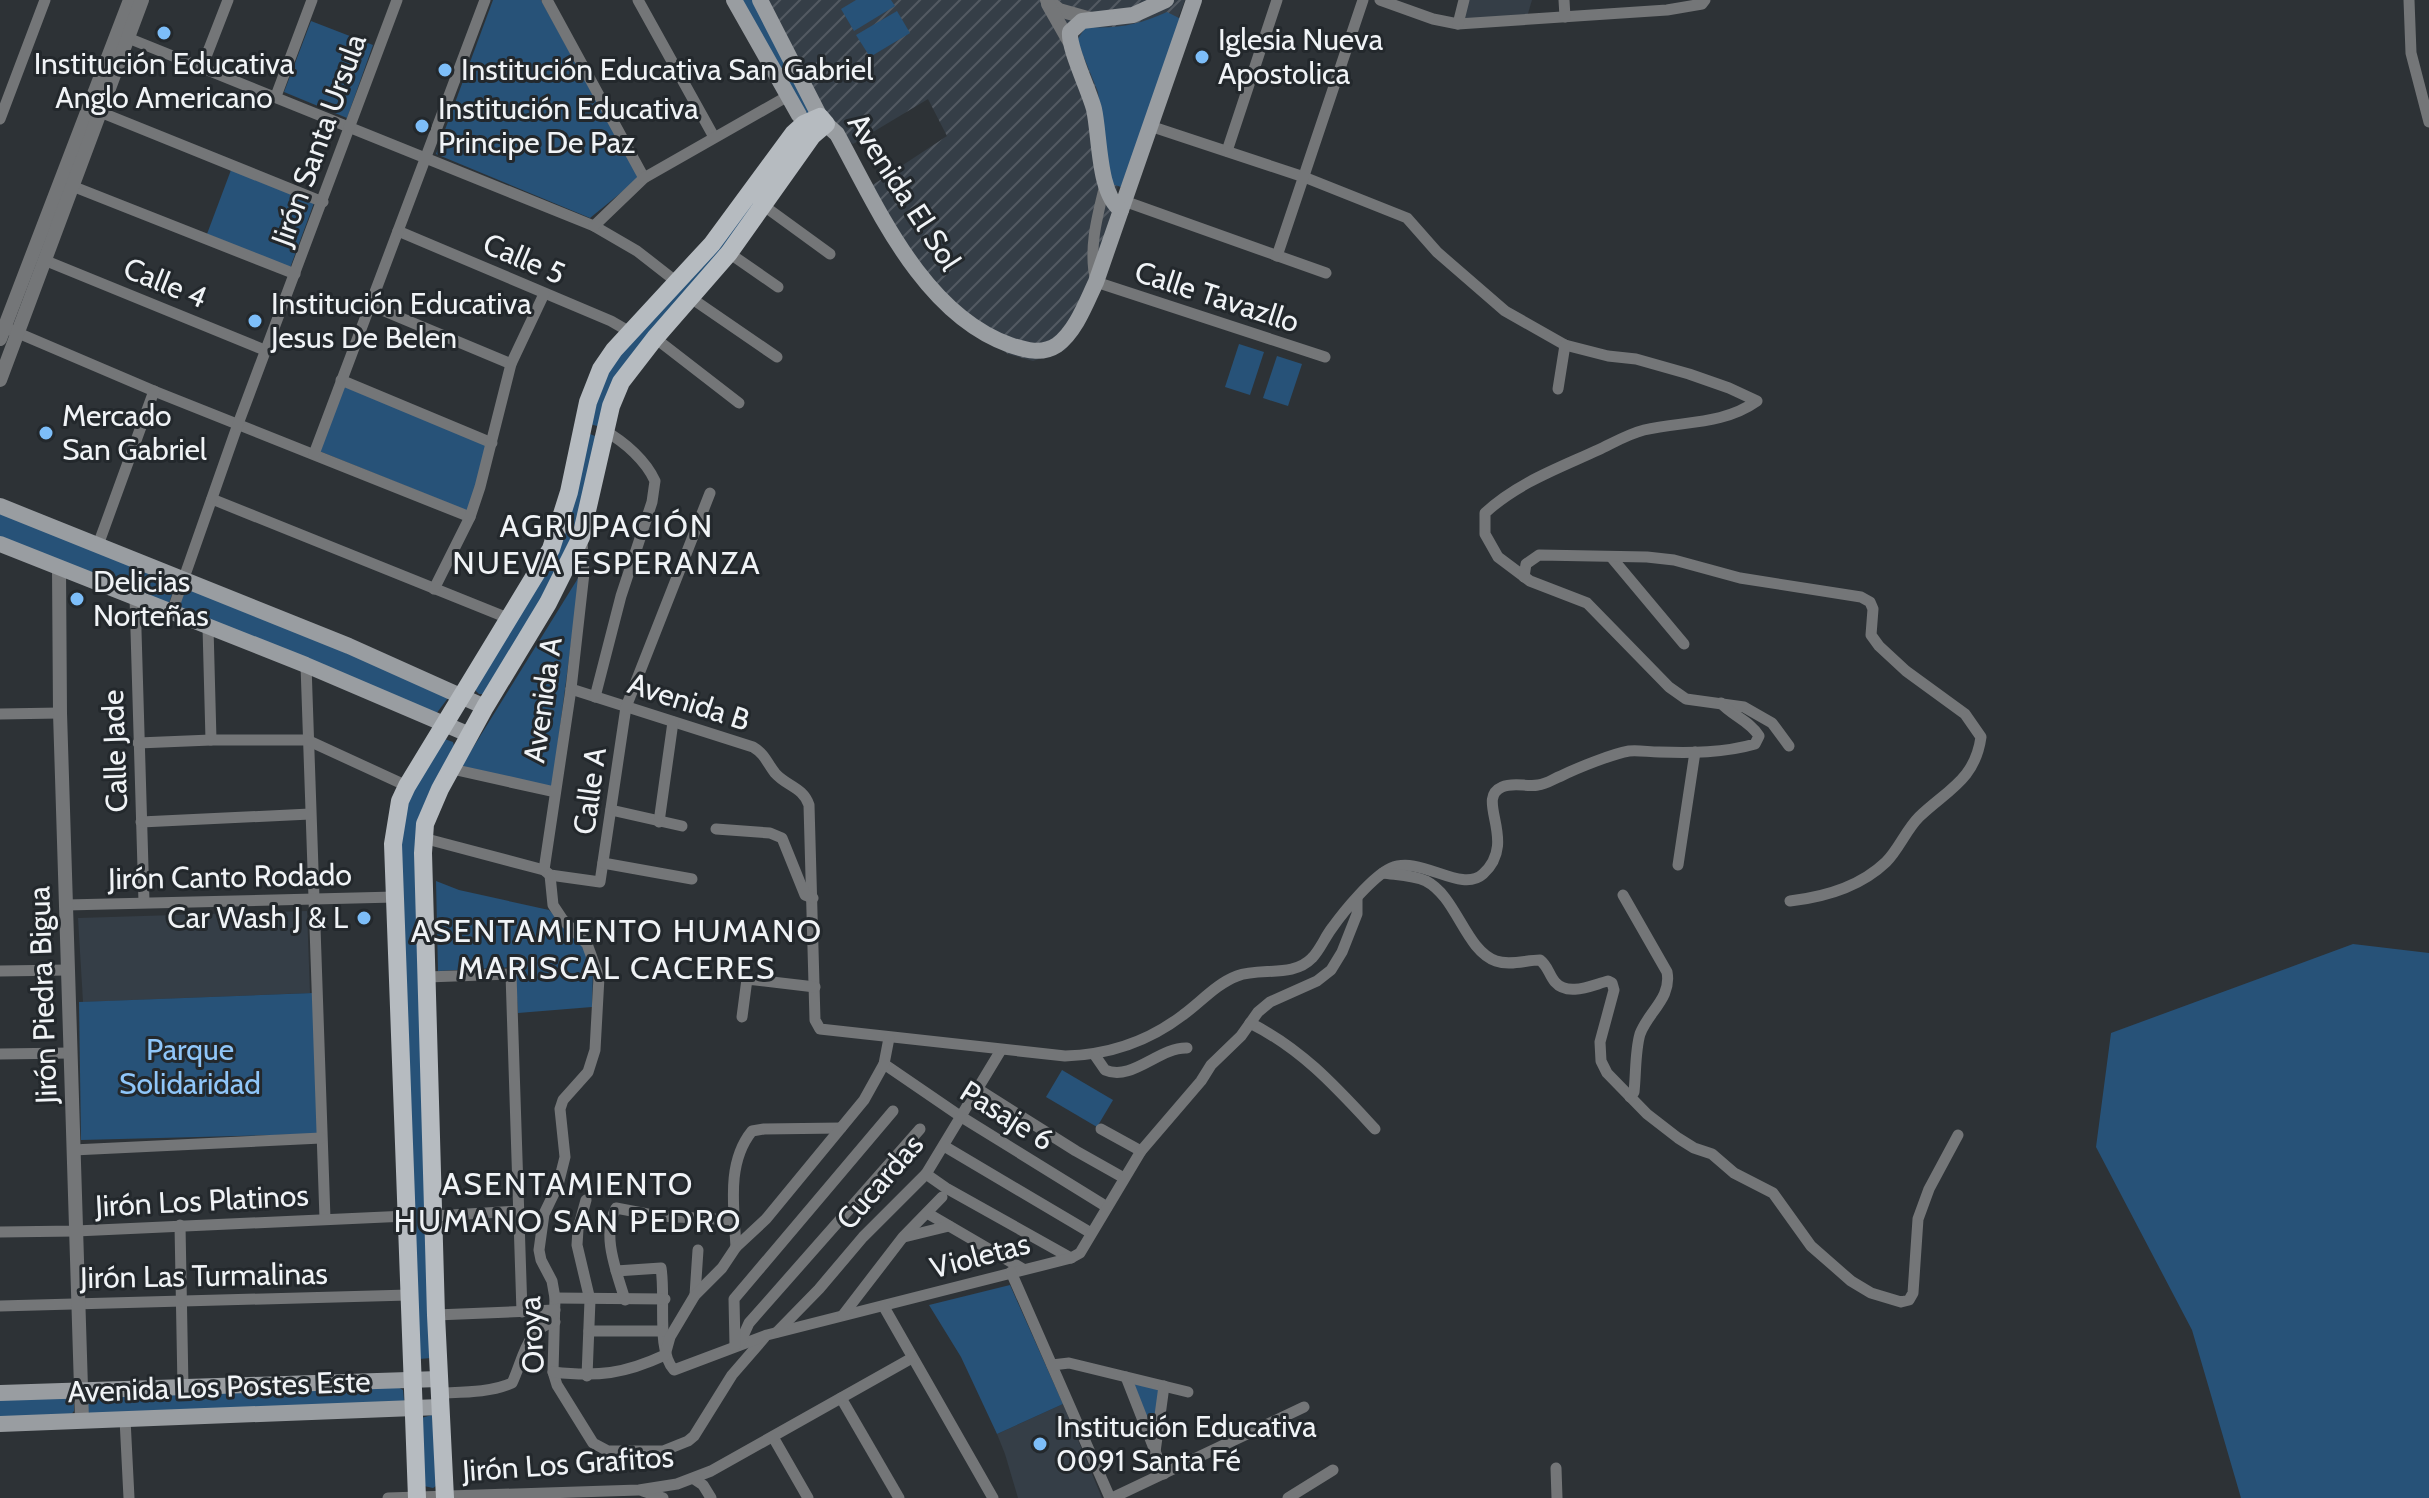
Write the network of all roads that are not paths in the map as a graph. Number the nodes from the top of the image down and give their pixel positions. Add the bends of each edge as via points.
1 (45, 0) edge
2 (130, 0) edge
3 (142, 0) edge
4 (228, 0) edge
5 (312, 0) edge
6 (397, 0) edge
7 (485, 0) edge
8 (547, 0) edge
9 (638, 0) edge
10 (734, 0) edge
11 (760, 0) edge
12 (1046, 0) edge
13 (1166, 0) edge
14 (1194, 0) edge
15 (1277, 0) edge
16 (1363, 0) edge
17 (1380, 0) edge
18 (1464, 0) edge
19 (1564, 0) edge
20 (1705, 0) edge
21 (2409, 0) edge
22 (1565, 17) junction
23 (1091, 19) junction
24 (1458, 24) junction
25 (128, 38) junction
26 (1069, 41) junction
27 (202, 67) junction
28 (276, 96) junction
29 (788, 96) junction
30 (2425, 99) edge
31 (95, 110) junction
32 (0, 119) edge
33 (2429, 122) edge
34 (812, 123) junction
35 (1150, 126) junction
36 (350, 127) junction
37 (714, 137) junction
38 (1227, 151) junction
39 (426, 157) junction
40 (1304, 177) junction
41 (644, 178) junction
42 (1106, 185) junction
43 (72, 186) junction
44 (323, 202) junction
45 (1122, 205) junction
46 (764, 206) junction
47 (594, 226) junction
48 (398, 231) junction
49 (729, 253) junction
50 (830, 254) dead end
51 (1277, 256) junction
52 (44, 260) junction
53 (1326, 273) dead end
54 (295, 274) junction
55 (1096, 282) junction
56 (678, 283) junction
57 (778, 287) dead end
58 (544, 294) junction
59 (691, 298) junction
60 (370, 305) junction
61 (6, 331) edge
62 (630, 332) junction
63 (655, 338) junction
64 (1565, 345) junction
65 (267, 351) junction
66 (777, 357) dead end
67 (1325, 357) dead end
68 (511, 364) junction
69 (0, 380) edge
70 (341, 380) junction
71 (1558, 389) dead end
72 (154, 391) junction
73 (739, 403) dead end
74 (238, 424) junction
75 (581, 428) junction
76 (605, 431) junction
77 (492, 443) junction
78 (314, 454) junction
79 (710, 493) dead end
80 (212, 499) junction
81 (0, 506) edge
82 (470, 517) junction
83 (581, 537) junction
84 (0, 544) edge
85 (98, 545) junction
86 (1612, 558) junction
87 (59, 568) junction
88 (1524, 577) junction
89 (184, 578) junction
90 (434, 589) junction
91 (135, 597) junction
92 (172, 612) junction
93 (510, 619) junction
94 (208, 627) junction
95 (1684, 644) dead end
96 (306, 665) junction
97 (571, 689) junction
98 (463, 696) junction
99 (595, 697) junction
100 (1721, 703) junction
101 (485, 707) junction
102 (626, 707) junction
103 (60, 713) junction
104 (0, 714) edge
105 (673, 722) junction
106 (446, 723) junction
107 (470, 735) junction
108 (211, 740) junction
109 (307, 740) junction
110 (138, 743) junction
111 (1789, 746) dead end
112 (1695, 752) junction
113 (452, 769) junction
114 (407, 786) junction
115 (555, 792) junction
116 (611, 810) junction
117 (310, 814) junction
118 (141, 822) junction
119 (659, 822) junction
120 (682, 826) dead end
121 (716, 829) dead end
122 (423, 838) junction
123 (603, 863) junction
124 (1678, 865) dead end
125 (547, 872) junction
126 (1383, 872) junction
127 (692, 879) dead end
128 (1623, 895) dead end
129 (395, 897) junction
130 (813, 898) junction
131 (313, 899) junction
132 (1357, 899) junction
133 (1790, 901) dead end
134 (144, 902) junction
135 (66, 905) junction
136 (68, 970) junction
137 (0, 971) edge
138 (427, 977) junction
139 (815, 987) junction
140 (742, 1017) dead end
141 (1250, 1023) junction
142 (889, 1038) junction
143 (1187, 1048) dead end
144 (1001, 1050) junction
145 (70, 1053) junction
146 (0, 1054) edge
147 (1094, 1054) junction
148 (884, 1064) junction
149 (976, 1088) junction
150 (1630, 1097) junction
151 (893, 1111) dead end
152 (960, 1116) junction
153 (841, 1128) junction
154 (920, 1129) dead end
155 (1101, 1129) dead end
156 (1375, 1129) dead end
157 (1958, 1135) dead end
158 (321, 1138) junction
159 (944, 1146) junction
160 (73, 1150) junction
161 (1141, 1151) junction
162 (926, 1174) junction
163 (1124, 1178) junction
164 (942, 1197) dead end
165 (586, 1200) dead end
166 (1107, 1207) junction
167 (519, 1211) junction
168 (927, 1213) junction
169 (407, 1216) junction
170 (434, 1216) junction
171 (325, 1219) junction
172 (734, 1220) junction
173 (180, 1225) junction
174 (949, 1226) junction
175 (76, 1231) junction
176 (0, 1232) edge
177 (1091, 1233) junction
178 (903, 1237) junction
179 (736, 1247) junction
180 (698, 1250) dead end
181 (1071, 1258) junction
182 (616, 1271) junction
183 (1017, 1271) junction
184 (409, 1295) junction
185 (695, 1295) junction
186 (665, 1299) junction
187 (590, 1300) junction
188 (625, 1300) junction
189 (78, 1303) junction
190 (182, 1303) junction
191 (0, 1306) edge
192 (884, 1307) junction
193 (555, 1310) junction
194 (522, 1312) junction
195 (436, 1315) junction
196 (843, 1315) junction
197 (589, 1331) junction
198 (662, 1331) junction
199 (772, 1334) junction
200 (737, 1346) junction
201 (665, 1355) junction
202 (912, 1358) junction
203 (1052, 1365) junction
204 (553, 1372) junction
205 (587, 1376) junction
206 (1126, 1377) junction
207 (411, 1380) junction
208 (1164, 1386) junction
209 (183, 1387) junction
210 (81, 1389) junction
211 (1188, 1392) dead end
212 (0, 1393) edge
213 (439, 1393) junction
214 (841, 1398) junction
215 (1304, 1407) dead end
216 (412, 1408) junction
217 (125, 1419) junction
218 (82, 1420) junction
219 (0, 1424) edge
220 (773, 1437) junction
221 (1155, 1452) junction
222 (1556, 1468) dead end
223 (1333, 1470) dead end
224 (1164, 1474) junction
225 (694, 1479) junction
226 (639, 1490) junction
227 (534, 1495) edge
228 (417, 1497) edge
229 (445, 1497) edge
230 (129, 1498) edge
231 (388, 1498) edge
232 (663, 1498) edge
233 (711, 1498) edge
234 (808, 1498) edge
235 (899, 1498) edge
236 (993, 1498) edge
237 (1111, 1498) edge
238 (1288, 1498) edge
239 (1557, 1498) edge

1 - 32 street
2 - 31 street
3 - 25 street
4 - 27 street
5 - 28 street
6 - 36 street, Jirón Santa Ursula
7 - 39 street
8 - 41 street
9 - 37 street
10 - 29 main road, Avenida El Sol
11 - 34 main road, Avenida El Sol
12 - 23 street via 1059,10
12 - 26 street
13 - 23 main road via 1133,15
14 - 35 main road
15 - 38 street
16 - 40 street
17 - 24 street
18 - 24 street
19 - 22 street
20 - 22 street via 1667,10
21 - 30 street via 2411,53
22 - 24 street
23 - 26 main road via 1072,27
25 - 27 street
25 - 31 street
26 - 42 main road via 1087,82
27 - 28 street
28 - 36 street
29 - 34 main road, Avenida El Sol
29 - 37 street
30 - 33 street
31 - 43 street
31 - 44 street
31 - 61 street
34 - 46 main road
34 - 55 main road, Avenida El Sol via 837,134 898,246 941,297 1004,343 1040,351 1055,346 1079,317
34 - 56 main road via 786,143
35 - 38 street
35 - 45 main road
36 - 39 street
36 - 44 street, Jirón Santa Ursula
37 - 41 street
38 - 40 street
39 - 47 street
39 - 48 street
40 - 51 street
40 - 64 street via 1407,218 1475,287
41 - 47 street
42 - 45 main road via 1109,199
42 - 55 street via 1091,263
43 - 52 street
43 - 54 street
44 - 54 street, Jirón Santa Ursula
45 - 51 street
45 - 55 main road
46 - 49 main road
46 - 50 street
47 - 56 street
48 - 58 street, Calle 5
48 - 60 street
49 - 57 street
49 - 59 main road
51 - 53 street
52 - 61 street
52 - 65 street, Calle 4
54 - 65 street, Jirón Santa Ursula
55 - 67 street, Calle Tavazllo
56 - 62 main road
58 - 62 street, Calle 5
58 - 68 street
59 - 63 main road
59 - 66 street
60 - 68 street
60 - 70 street
61 - 69 street
61 - 72 street
62 - 75 main road via 601,369
63 - 73 street
63 - 76 main road via 621,382
64 - 71 street
64 - 88 street via 1689,374 1757,401 1739,413 1709,421 1641,431 1504,495 1485,513 1485,534 1498,557
65 - 74 street, Jirón Santa Ursula
68 - 77 street
70 - 77 street
70 - 78 street
72 - 74 street
72 - 85 street
74 - 78 street
74 - 80 street, Jirón Santa Ursula
75 - 76 main road
75 - 93 main road via 551,549
76 - 83 main road
76 - 99 street via 640,460 655,481
77 - 82 street
78 - 82 street
79 - 102 street, Calle A
80 - 89 street, Jirón Santa Ursula
80 - 90 street
81 - 85 main road
82 - 90 street
83 - 97 street, Avenida A via 584,573
83 - 101 main road
84 - 87 main road
85 - 89 main road
86 - 88 street via 1539,555 1526,564
86 - 95 street
86 - 133 street via 1674,560 1740,578 1861,597 1873,609 1871,635 1879,646 1965,714 1981,737 1969,773 1918,818 1886,861 1853,885
87 - 91 main road
87 - 103 street, Jirón Piedra Bigua
88 - 100 street via 1587,603 1686,699
89 - 92 street, Jirón Santa Ursula
89 - 98 main road
90 - 93 street
91 - 92 main road
91 - 110 street, Calle Jade
92 - 94 main road
93 - 98 main road
94 - 96 main road
94 - 108 street
96 - 106 main road
96 - 109 street
97 - 99 street, Avenida B
97 - 115 street, Avenida A
98 - 101 main road
98 - 106 main road
99 - 102 street, Avenida B
100 - 111 street via 1744,707 1772,723
100 - 112 street via 1753,727 1758,742 1727,751
101 - 107 main road
102 - 105 street, Avenida B
102 - 116 street, Calle A
103 - 104 street
103 - 135 street, Jirón Piedra Bigua
105 - 119 street
105 - 130 street, Avenida B via 758,749 777,775 803,792 809,805
106 - 107 main road
106 - 114 main road
107 - 113 main road
108 - 109 street
108 - 110 street
109 - 114 street
109 - 117 street
110 - 118 street, Calle Jade
112 - 124 street
112 - 126 street via 1630,751 1539,785 1500,788 1491,804 1498,852 1477,878 1463,880 1408,864
113 - 115 street
113 - 122 main road via 431,808
114 - 129 main road via 393,844
115 - 125 street, Avenida A
116 - 119 street
116 - 123 street, Calle A
117 - 118 street
117 - 131 street
118 - 134 street, Calle Jade
119 - 120 street
121 - 130 street via 782,838 805,895
122 - 125 street
122 - 138 main road
123 - 125 street, Calle A via 600,882
123 - 127 street
125 - 193 street, Oroya via 553,905 587,944 599,977 595,1050 588,1072 560,1109 565,1157 541,1235 541,1260 552,1281
126 - 132 street
126 - 150 street via 1434,886 1495,961 1540,960 1565,989 1612,983 1600,1055 1607,1073
128 - 150 street via 1668,980 1640,1035
129 - 131 street, Jirón Canto Rodado
129 - 169 main road
130 - 139 street, Avenida B
131 - 134 street, Jirón Canto Rodado
131 - 158 street
132 - 141 street, Violetas via 1357,914 1331,970 1270,1002
132 - 147 street via 1311,960 1285,970 1233,977 1180,1018 1125,1047
134 - 135 street, Jirón Canto Rodado
135 - 136 street, Jirón Piedra Bigua
136 - 137 street
136 - 145 street, Jirón Piedra Bigua
138 - 167 street via 511,974
138 - 170 main road
139 - 140 street via 747,979
139 - 142 street, Avenida B via 820,1029
141 - 156 street via 1281,1038
141 - 161 street, Violetas
142 - 144 street
142 - 148 street
143 - 147 street via 1119,1073 1105,1070
144 - 147 street
144 - 149 street, Cucardas
145 - 146 street
145 - 160 street, Jirón Piedra Bigua
148 - 152 street, Pasaje 6
148 - 153 street
149 - 152 street, Cucardas
149 - 163 street
150 - 157 street via 1678,1138 1773,1193 1811,1246 1851,1281 1901,1302 1913,1293 1923,1203
151 - 200 street via 734,1299
152 - 159 street, Cucardas
152 - 166 street, Pasaje 6
153 - 172 street via 752,1131 736,1156
153 - 179 street
154 - 200 street via 749,1323
155 - 161 street
158 - 160 street
158 - 171 street
159 - 162 street, Cucardas
159 - 177 street
160 - 175 street, Jirón Piedra Bigua
161 - 163 street, Violetas
162 - 181 street
162 - 199 street, Cucardas
163 - 166 street, Violetas
164 - 168 street
165 - 187 street via 577,1245
166 - 177 street, Violetas
167 - 170 street
167 - 194 street
168 - 174 street
168 - 178 street
169 - 171 street, Jirón Los Platinos
169 - 184 main road
170 - 195 main road
171 - 173 street, Jirón Los Platinos
172 - 179 street
172 - 182 street via 616,1208 610,1235
173 - 175 street, Jirón Los Platinos
173 - 190 street
174 - 178 street
174 - 183 street
175 - 176 street, Jirón Los Platinos
175 - 189 street, Jirón Piedra Bigua
177 - 181 street, Violetas
178 - 196 street
179 - 185 street
180 - 185 street
181 - 183 street, Violetas
182 - 186 street via 661,1268
182 - 188 street
183 - 192 street, Violetas
183 - 203 street
184 - 190 street, Jirón Las Turmalinas
184 - 207 main road
185 - 201 street
186 - 188 street
186 - 198 street
187 - 188 street
187 - 193 street
187 - 197 street
189 - 190 street, Jirón Las Turmalinas
189 - 191 street, Jirón Las Turmalinas
189 - 210 street, Jirón Piedra Bigua
190 - 209 street
192 - 196 street, Violetas
192 - 202 street
193 - 194 street
193 - 204 street, Oroya
193 - 213 street via 533,1334 512,1383
194 - 195 street
195 - 213 main road
196 - 199 street, Violetas
197 - 198 street
197 - 205 street
198 - 201 street
199 - 200 street, Violetas
199 - 204 street, Oroya via 732,1375 694,1436 663,1451 600,1448 586,1434
200 - 201 street, Violetas via 672,1369
201 - 205 street via 635,1369
202 - 214 street, Jirón Los Grafitos
202 - 236 street
203 - 206 street via 1069,1363
203 - 237 street
204 - 205 street
206 - 208 street
206 - 221 street
207 - 209 main road, Avenida Los Postes Este
207 - 213 main road, Avenida Los Postes Este
207 - 216 main road
208 - 211 street
208 - 221 street
209 - 210 main road, Avenida Los Postes Este
210 - 212 main road, Avenida Los Postes Este
210 - 218 street, Jirón Piedra Bigua
213 - 216 main road, Avenida Los Postes Este
213 - 229 main road
214 - 220 street, Jirón Los Grafitos
214 - 235 street
215 - 224 street
216 - 217 main road, Avenida Los Postes Este
216 - 228 main road
217 - 218 main road, Avenida Los Postes Este
217 - 230 street
218 - 219 main road, Avenida Los Postes Este
220 - 225 street, Jirón Los Grafitos
220 - 234 street
221 - 224 street
222 - 239 street
223 - 238 street
224 - 237 street
225 - 226 street, Jirón Los Grafitos
225 - 233 street
226 - 227 street, Jirón Los Grafitos
226 - 232 street
227 - 229 street, Jirón Los Grafitos
228 - 229 street, Jirón Los Grafitos
228 - 231 street, Jirón Los Grafitos

